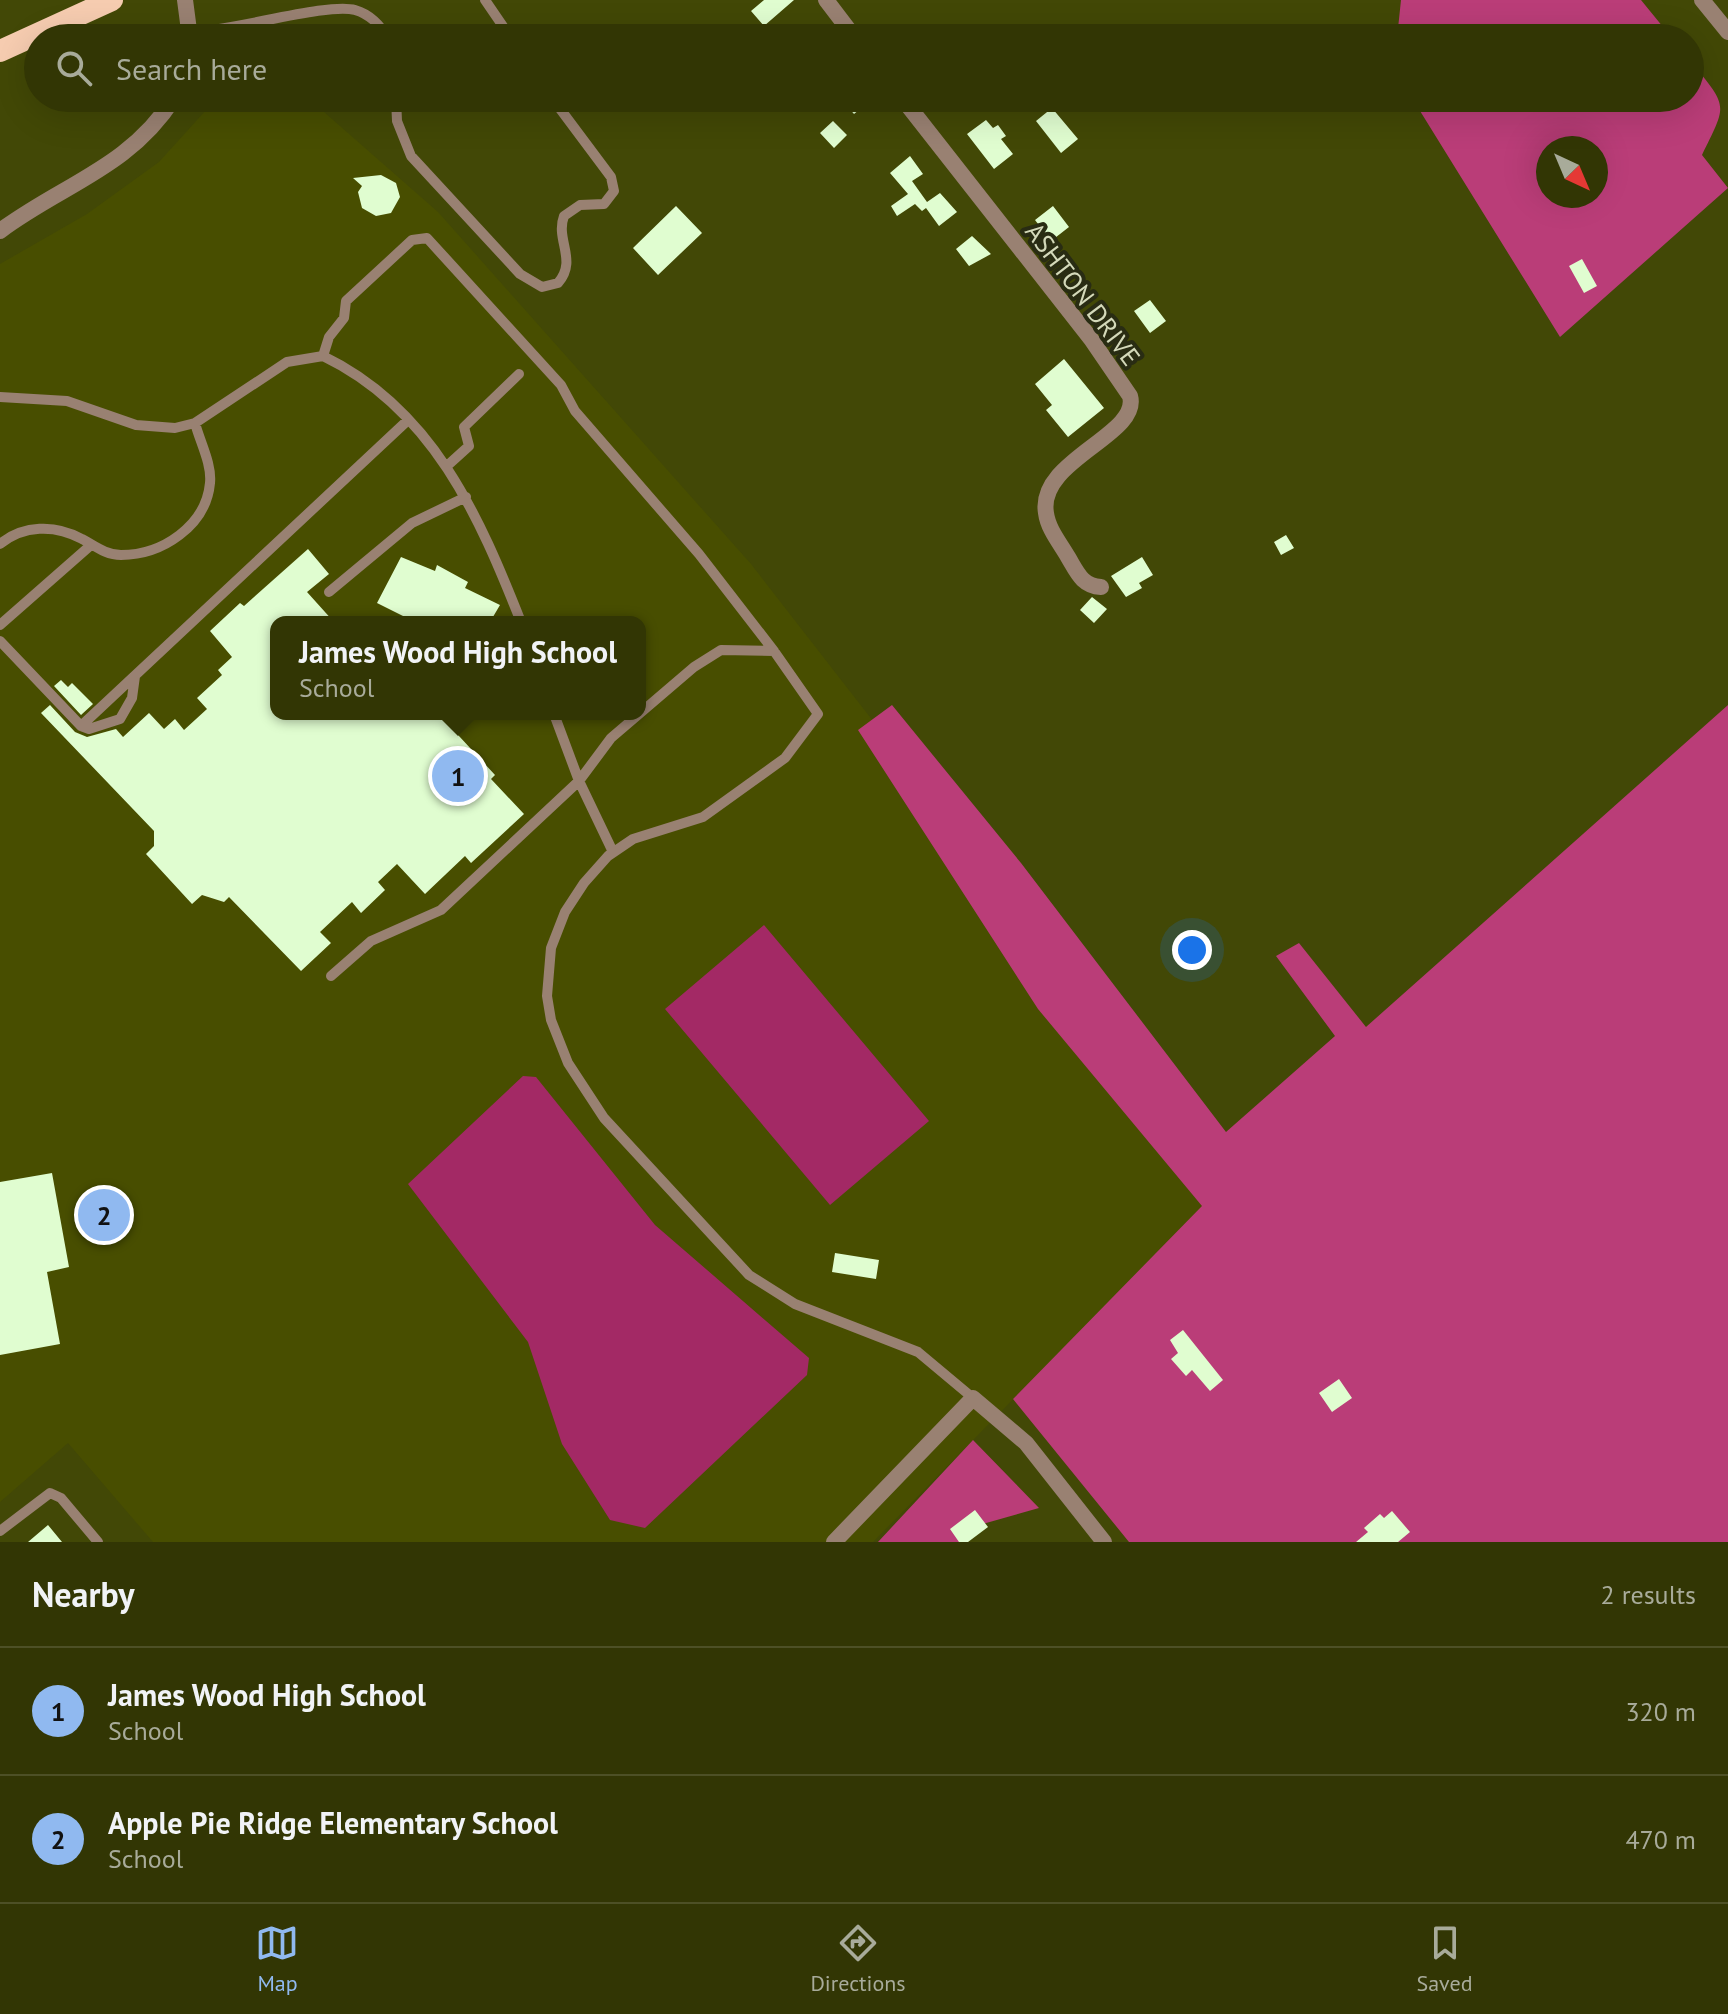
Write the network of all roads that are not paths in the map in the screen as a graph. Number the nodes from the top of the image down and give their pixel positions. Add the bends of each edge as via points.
1 (112, 0) edge
2 (185, 0) edge
3 (485, 0) edge
4 (826, 0) edge
5 (1702, 0) edge
6 (59, 24) edge
7 (188, 24) edge
8 (259, 24) edge
9 (375, 24) edge
10 (501, 24) edge
11 (844, 24) edge
12 (1728, 32) edge
13 (24, 40) edge
14 (0, 51) edge
15 (164, 112) edge
16 (397, 112) edge
17 (562, 112) edge
18 (913, 112) edge
19 (0, 231) edge
20 (323, 356) junction
21 (519, 374) dead end
22 (0, 397) edge
23 (407, 421) junction
24 (195, 423) junction
25 (448, 465) junction
26 (466, 497) junction
27 (0, 544) edge
28 (91, 545) junction
29 (1101, 587) dead end
30 (329, 592) dead end
31 (518, 616) edge
32 (0, 625) edge
33 (0, 641) edge
34 (774, 651) junction
35 (135, 676) junction
36 (646, 708) edge
37 (556, 720) edge
38 (632, 720) edge
39 (81, 726) junction
40 (579, 781) junction
41 (613, 852) junction
42 (331, 976) dead end
43 (973, 1398) junction
44 (0, 1531) edge
45 (98, 1542) edge
46 (834, 1542) edge
47 (1104, 1542) edge

1 - 6 highway
2 - 7 street
3 - 10 lane
4 - 11 street
5 - 12 street
8 - 9 lane via 341,8 367,15
13 - 14 highway
15 - 19 street via 123,156
16 - 17 lane via 411,156 520,274 542,287 558,283 568,266 564,216 580,205 604,204 614,191 611,177
18 - 29 street, ASHTON DRIVE via 1130,396 1127,418 1067,468 1046,499 1049,525 1081,580
20 - 23 lane via 358,373
20 - 24 lane via 287,362
20 - 34 lane via 344,318 346,301 412,240 427,238 561,385 575,411
21 - 25 lane via 464,427 469,446
22 - 24 lane via 67,401 136,425 175,428
23 - 25 lane
23 - 35 lane
24 - 28 lane via 210,482 195,521 178,537 137,553 119,555
25 - 26 lane
26 - 30 lane via 412,523
26 - 31 lane
27 - 28 lane via 31,528 67,533
28 - 32 lane
33 - 39 lane
34 - 36 lane via 721,650
34 - 41 lane via 818,714 785,758 703,817 652,831
35 - 39 lane
35 - 39 lane via 132,698 120,719 89,729
37 - 40 lane
38 - 40 lane via 611,738
40 - 41 lane
40 - 42 lane via 441,910 371,941
41 - 43 lane via 565,912 547,972 554,1030 583,1088 604,1118 749,1275 795,1304 918,1352
43 - 46 street
43 - 47 street via 1026,1443
44 - 45 lane via 50,1493 61,1498

